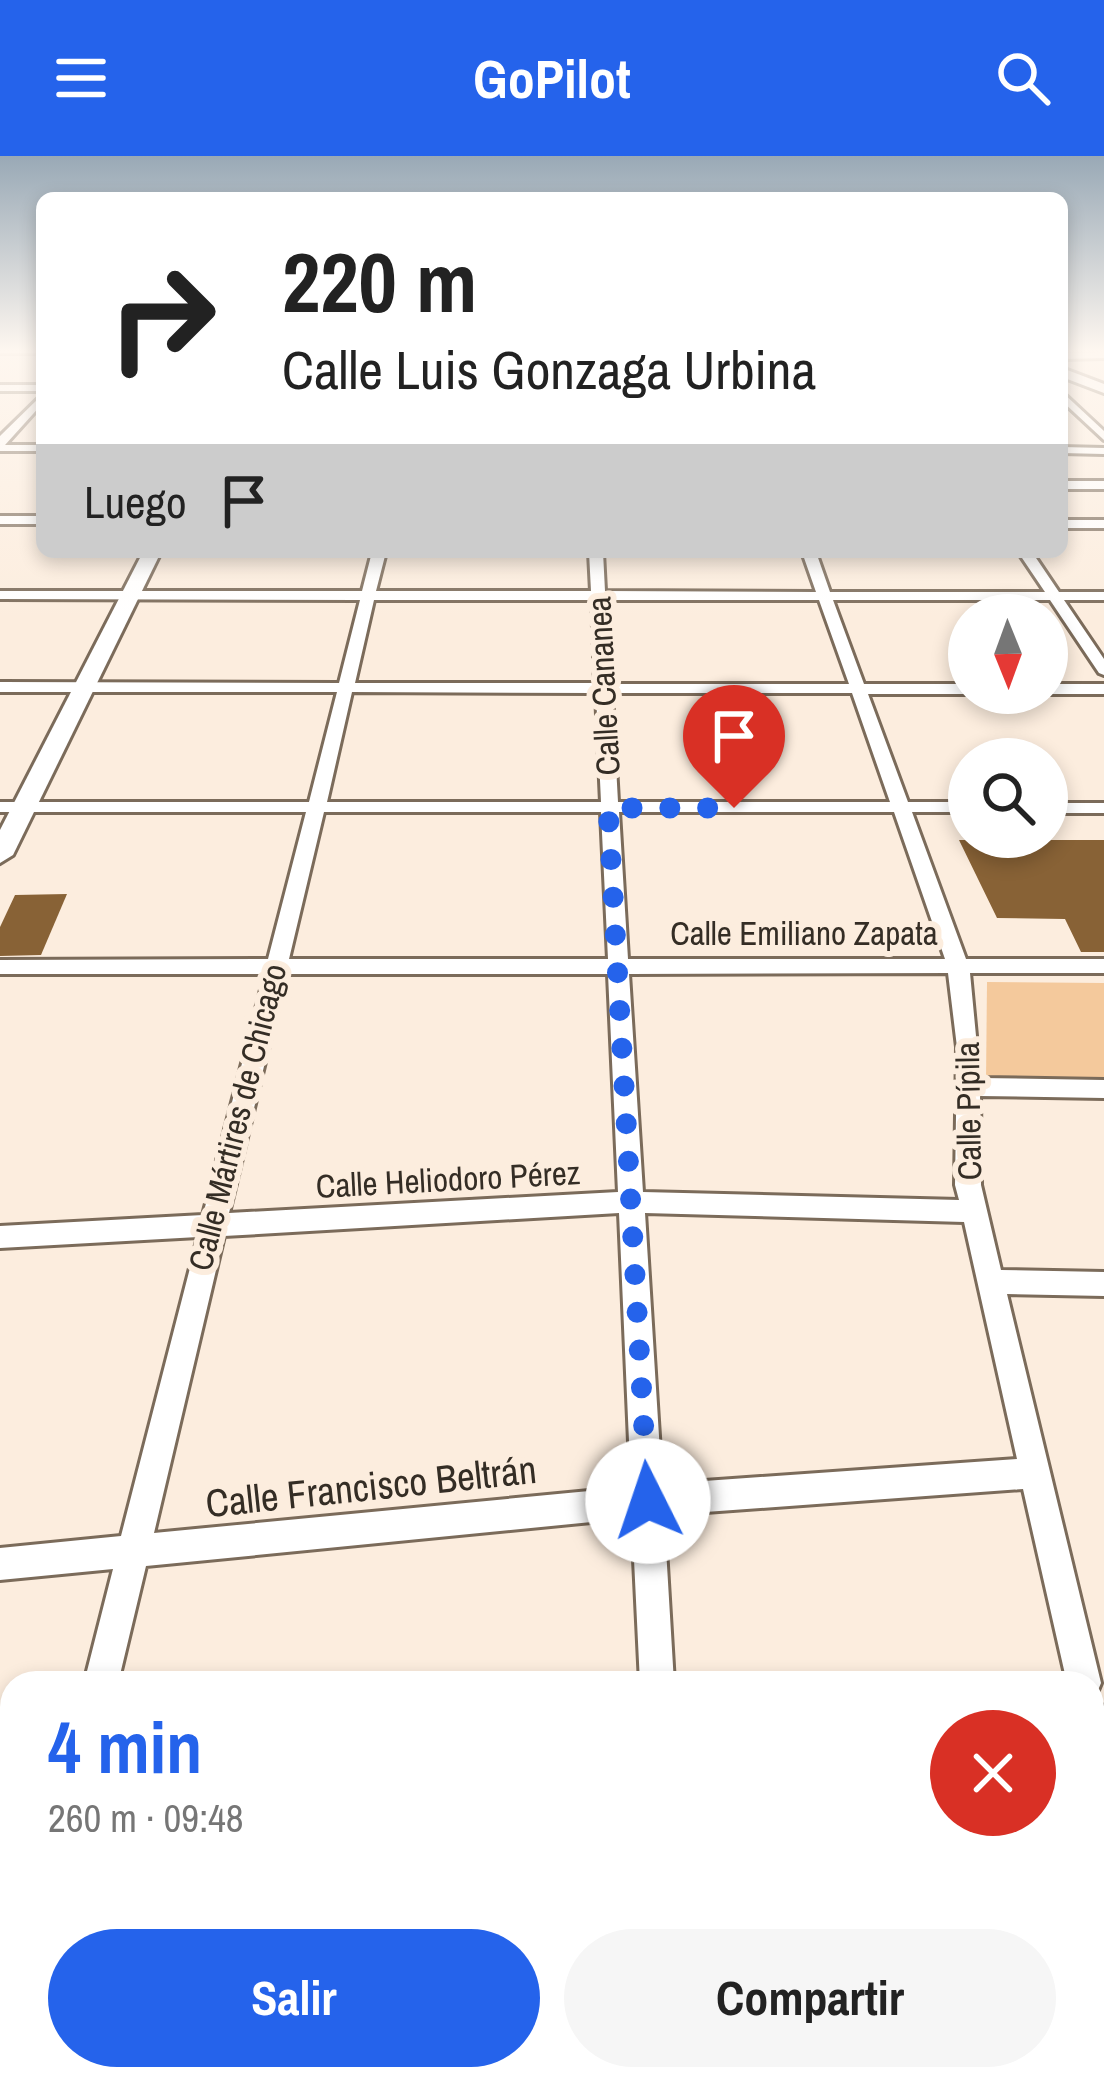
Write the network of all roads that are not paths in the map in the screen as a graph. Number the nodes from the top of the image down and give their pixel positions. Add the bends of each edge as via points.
1 (0, 446) edge
2 (36, 448) edge
3 (1068, 451) edge
4 (1104, 451) edge
5 (1068, 485) edge
6 (1104, 485) edge
7 (0, 520) edge
8 (36, 520) edge
9 (1068, 524) edge
10 (1104, 524) edge
11 (149, 558) edge
12 (378, 558) edge
13 (596, 558) edge
14 (811, 558) edge
15 (1028, 558) edge
16 (1054, 594) edge
17 (0, 595) edge
18 (129, 596) junction
19 (369, 596) junction
20 (599, 596) junction
21 (825, 596) junction
22 (948, 596) edge
23 (1068, 596) edge
24 (1104, 596) edge
25 (1068, 616) edge
26 (1104, 670) edge
27 (0, 687) edge
28 (347, 687) junction
29 (604, 687) junction
30 (84, 688) junction
31 (858, 688) junction
32 (948, 688) edge
33 (1068, 689) edge
34 (1104, 689) edge
35 (12, 807) edge
36 (901, 807) junction
37 (948, 807) edge
38 (313, 808) junction
39 (608, 808) junction
40 (1068, 808) edge
41 (1104, 808) edge
42 (0, 855) edge
43 (958, 965) junction
44 (1104, 966) edge
45 (0, 967) edge
46 (274, 967) junction
47 (618, 967) junction
48 (968, 1087) junction
49 (1104, 1089) edge
50 (629, 1202) junction
51 (973, 1211) junction
52 (211, 1225) junction
53 (0, 1237) edge
54 (992, 1282) junction
55 (1104, 1285) edge
56 (1037, 1473) junction
57 (648, 1501) junction
58 (132, 1551) junction
59 (0, 1564) edge
60 (104, 1671) edge
61 (656, 1671) edge
62 (1081, 1671) edge

1 - 2 street
3 - 4 street
5 - 6 street
7 - 8 street
9 - 10 street
11 - 18 street
12 - 19 street, Calle Mártires de Chicago
13 - 20 street, Calle Cananea
14 - 21 street, Calle Pípila
15 - 16 street
17 - 18 street
18 - 19 street
18 - 30 street
19 - 20 street
19 - 28 street, Calle Mártires de Chicago
20 - 21 street
20 - 29 street, Calle Cananea
21 - 22 street
21 - 31 street, Calle Pípila
23 - 24 street
25 - 26 street
27 - 30 street
28 - 29 street
28 - 30 street
28 - 38 street, Calle Mártires de Chicago
29 - 31 street
29 - 39 street, Calle Cananea
30 - 35 street
31 - 32 street
31 - 36 street, Calle Pípila
33 - 34 street
35 - 38 street
35 - 42 street
36 - 37 street
36 - 39 street
36 - 43 street, Calle Pípila
38 - 39 street
38 - 46 street, Calle Mártires de Chicago
39 - 47 street, Calle Cananea
40 - 41 street
43 - 44 street, Calle Emiliano Zapata
43 - 47 street, Calle Emiliano Zapata
43 - 48 street, Calle Pípila
45 - 46 street, Calle Emiliano Zapata
46 - 47 street, Calle Emiliano Zapata
46 - 52 street, Calle Mártires de Chicago
47 - 50 street, Calle Cananea
48 - 49 street
48 - 51 street, Calle Pípila
50 - 51 street, Calle Heliodoro Pérez
50 - 52 street, Calle Heliodoro Pérez
50 - 57 street, Calle Cananea
51 - 54 street, Calle Pípila
52 - 53 street, Calle Heliodoro Pérez
52 - 58 street, Calle Mártires de Chicago
54 - 55 street
54 - 56 street, Calle Pípila
56 - 57 street, Calle Francisco Beltrán
56 - 62 street, Calle Pípila
57 - 58 street, Calle Francisco Beltrán
57 - 61 street, Calle Cananea
58 - 59 street, Calle Francisco Beltrán
58 - 60 street, Calle Mártires de Chicago

